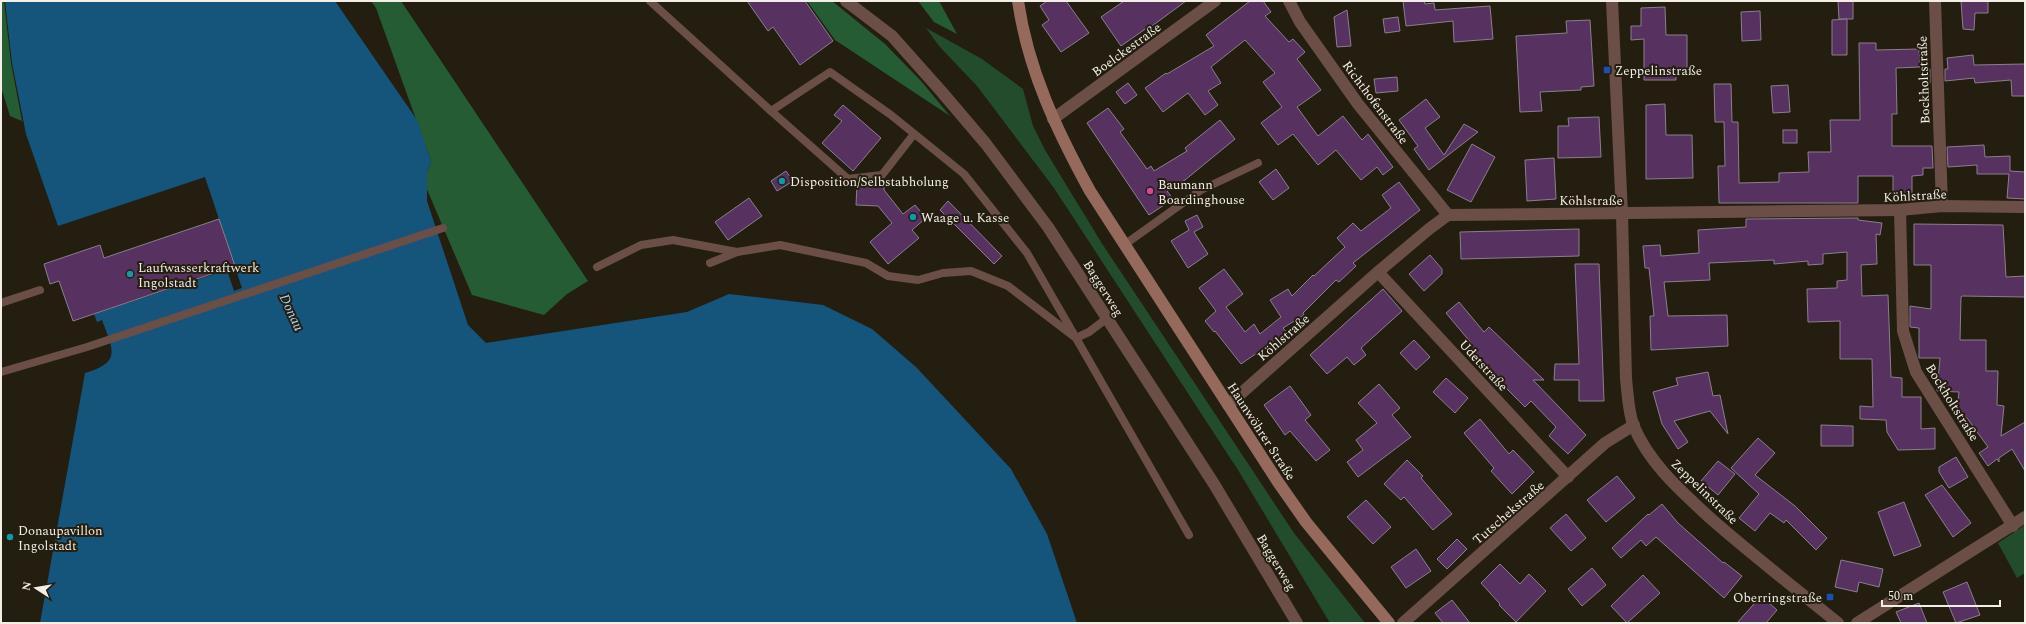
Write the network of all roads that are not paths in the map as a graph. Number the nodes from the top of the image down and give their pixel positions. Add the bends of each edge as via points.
1 (650, 1) edge
2 (846, 1) edge
3 (1018, 1) edge
4 (1215, 1) edge
5 (1289, 1) edge
6 (1612, 1) edge
7 (1935, 1) edge
8 (771, 111) junction
9 (1053, 119) junction
10 (914, 134) junction
11 (1258, 163) dead end
12 (1942, 206) junction
13 (2025, 207) edge
14 (1900, 210) junction
15 (1622, 214) junction
16 (1448, 215) junction
17 (443, 228) dead end
18 (1124, 245) junction
19 (737, 252) junction
20 (710, 264) dead end
21 (597, 267) dead end
22 (1378, 272) junction
23 (40, 290) dead end
24 (1, 303) edge
25 (1106, 319) junction
26 (1076, 338) junction
27 (1, 372) edge
28 (1228, 405) junction
29 (1634, 426) junction
30 (1568, 477) junction
31 (2025, 517) edge
32 (2013, 526) junction
33 (1188, 535) dead end
34 (1298, 623) edge
35 (1389, 623) edge
36 (1403, 623) edge
37 (1838, 623) edge
38 (1857, 623) edge

1 - 8 lane
2 - 25 street, Baggerweg via 892,36 986,144 1048,227
3 - 9 street, Haunwöhrer Straße via 1029,55
4 - 9 street, Boelckestraße
5 - 16 street, Richthofenstraße via 1300,22 1358,104
6 - 15 street, Zeppelinstraße
7 - 12 street, Bockholtstraße
8 - 10 lane via 830,72
8 - 10 lane via 848,179 882,175
9 - 18 street, Haunwöhrer Straße via 1068,152
10 - 26 lane via 964,174 1027,253
11 - 18 lane via 1201,190
12 - 13 street, Köhlstraße
12 - 14 street, Köhlstraße
14 - 15 street, Köhlstraße
14 - 32 street, Bockholtstraße via 1903,331 1916,372
15 - 16 street, Köhlstraße
15 - 29 street, Zeppelinstraße via 1626,379
16 - 22 street, Köhlstraße
17 - 27 lane via 101,342
18 - 28 street, Haunwöhrer Straße
19 - 20 lane
19 - 21 lane via 673,240 641,245
19 - 26 lane via 780,245 866,263 888,276 918,280 943,273 971,271 1008,286
22 - 28 street, Köhlstraße
22 - 30 street, Udetstraße
23 - 24 lane
25 - 26 lane
25 - 34 street, Baggerweg via 1214,484
26 - 33 lane
28 - 35 street, Haunwöhrer Straße via 1306,522
29 - 30 street, Tutschekstraße via 1605,443
29 - 37 street, Zeppelinstraße via 1644,446 1673,484 1735,540
30 - 36 street, Tutschekstraße
31 - 32 street
32 - 38 street

